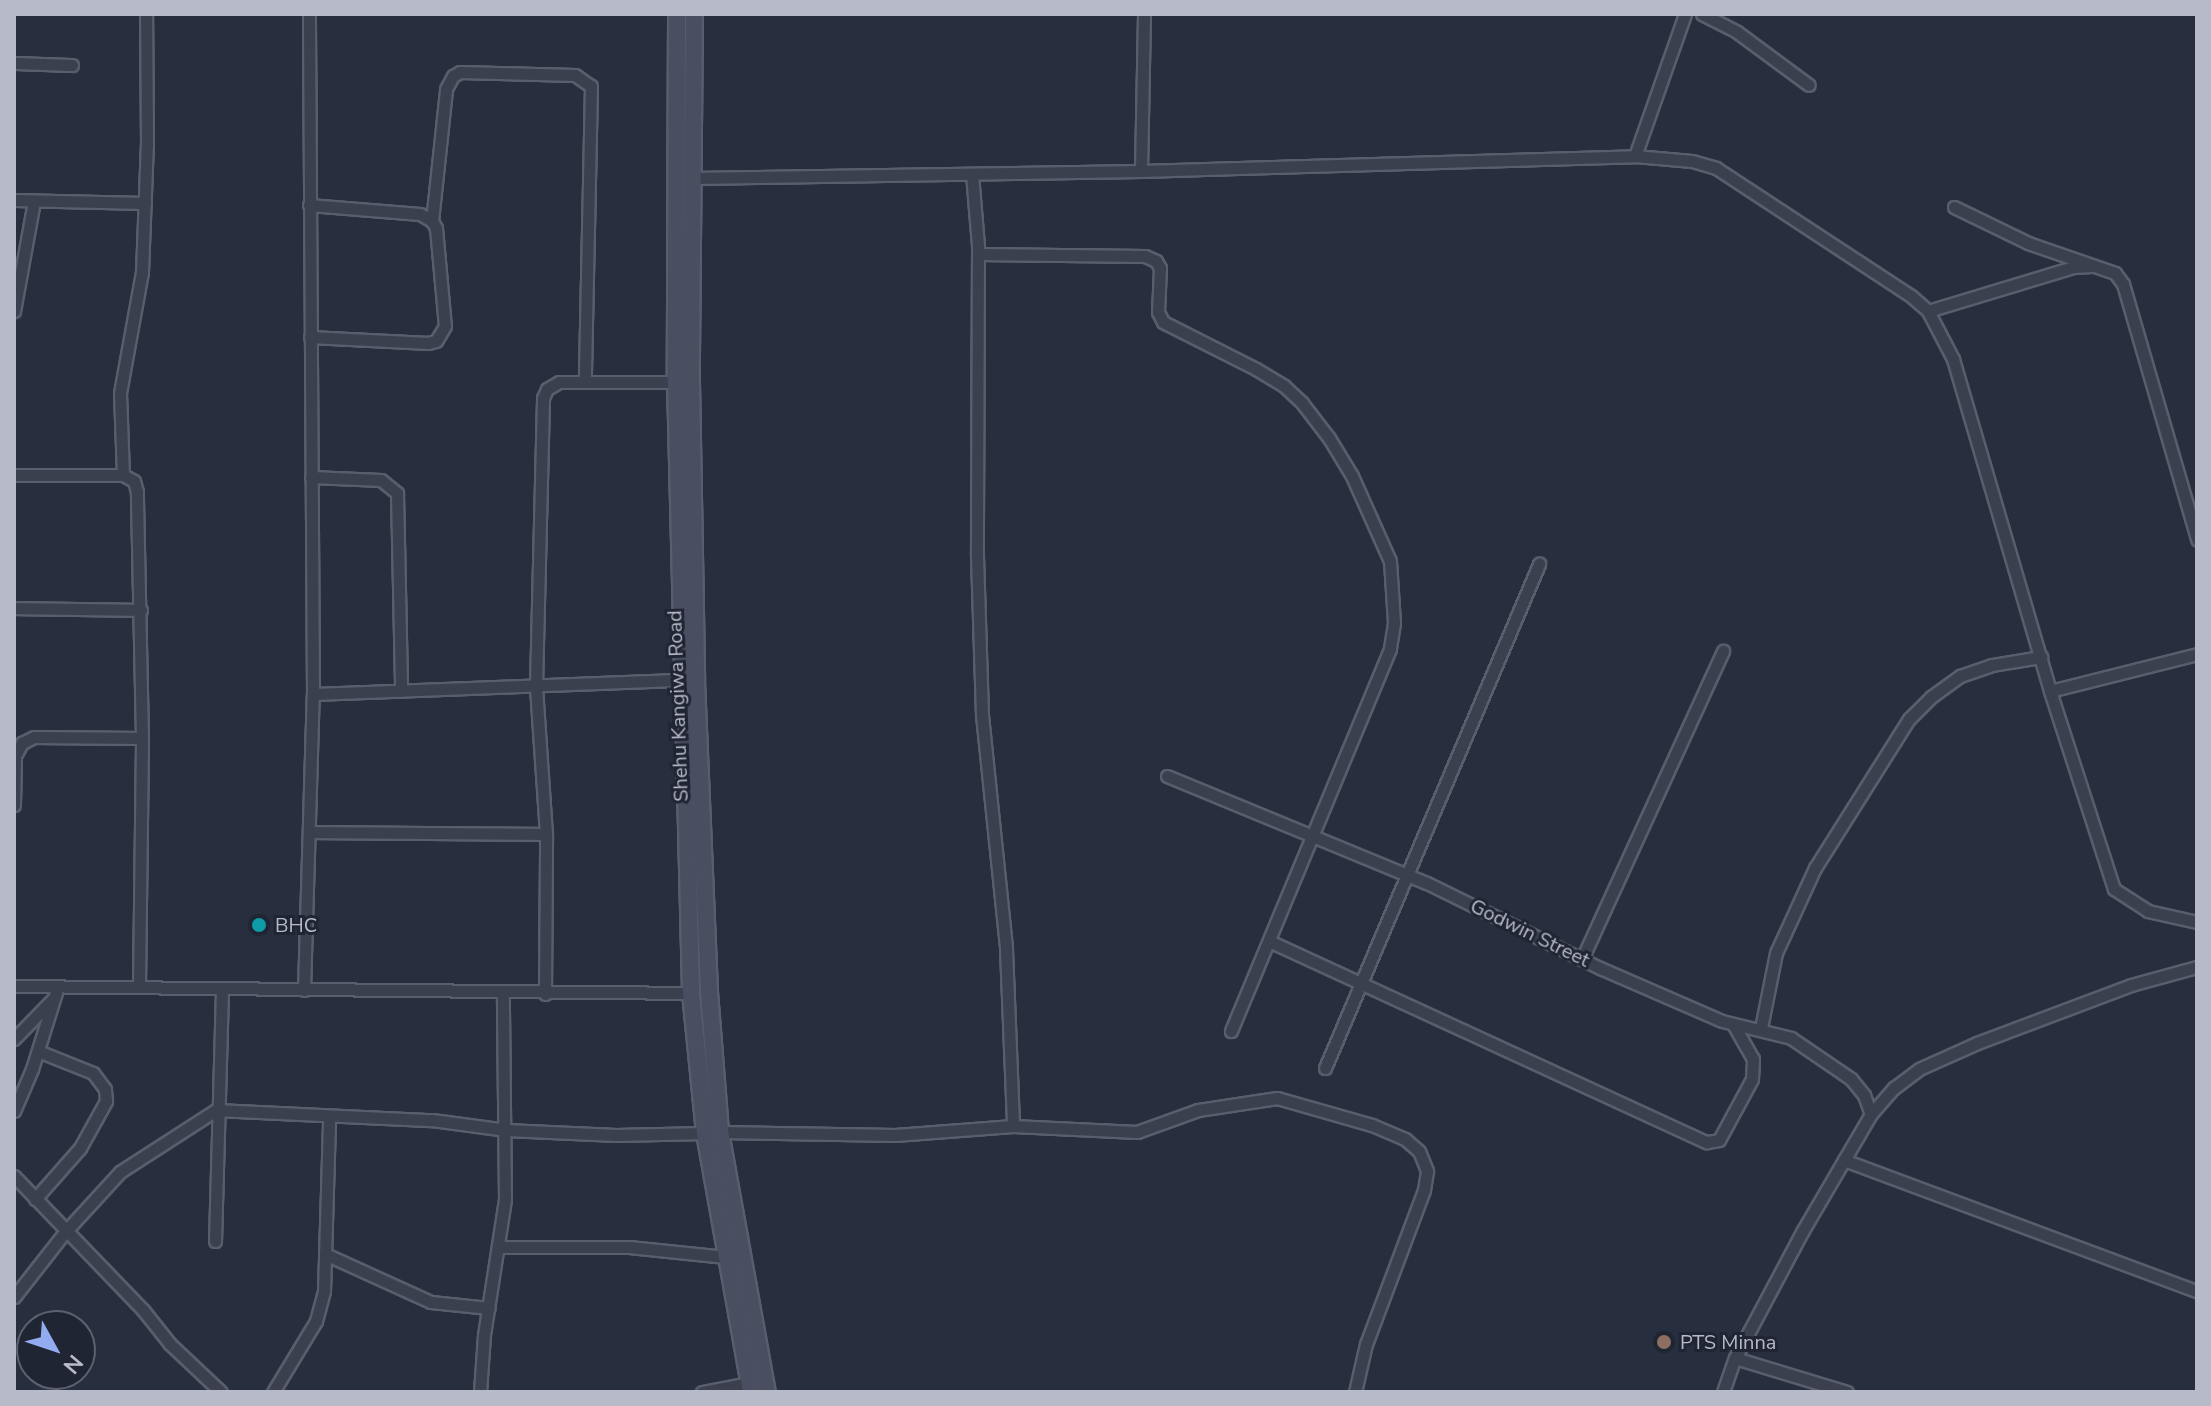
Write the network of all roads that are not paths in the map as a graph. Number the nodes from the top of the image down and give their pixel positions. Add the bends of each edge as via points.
1 (146, 14) edge
2 (309, 14) edge
3 (677, 14) edge
4 (694, 14) edge
5 (1144, 14) edge
6 (1685, 14) edge
7 (1702, 14) edge
8 (14, 63) edge
9 (72, 65) dead end
10 (1809, 85) dead end
11 (1635, 156) junction
12 (1141, 171) junction
13 (972, 174) junction
14 (693, 178) junction
15 (14, 200) edge
16 (34, 201) junction
17 (145, 203) junction
18 (309, 205) junction
19 (1954, 207) dead end
20 (432, 221) junction
21 (978, 254) junction
22 (2105, 266) junction
23 (14, 311) edge
24 (1928, 311) junction
25 (310, 337) junction
26 (585, 379) junction
27 (676, 382) junction
28 (14, 475) edge
29 (123, 475) junction
30 (311, 477) junction
31 (2197, 539) edge
32 (1539, 564) dead end
33 (14, 608) edge
34 (141, 610) junction
35 (1723, 651) dead end
36 (2197, 654) edge
37 (2041, 657) junction
38 (684, 680) junction
39 (536, 686) junction
40 (401, 691) junction
41 (2050, 691) junction
42 (313, 694) junction
43 (142, 738) junction
44 (1167, 776) dead end
45 (14, 805) edge
46 (310, 832) junction
47 (546, 834) junction
48 (1314, 837) junction
49 (1406, 875) junction
50 (2197, 922) edge
51 (1269, 941) junction
52 (1582, 959) junction
53 (2197, 967) edge
54 (1361, 981) junction
55 (14, 986) edge
56 (139, 987) junction
57 (222, 988) junction
58 (304, 990) junction
59 (56, 992) junction
60 (691, 993) junction
61 (503, 994) junction
62 (545, 994) junction
63 (1733, 1024) junction
64 (1761, 1028) junction
65 (1231, 1031) dead end
66 (14, 1039) edge
67 (38, 1051) junction
68 (1325, 1068) dead end
69 (216, 1110) junction
70 (14, 1111) edge
71 (1871, 1114) junction
72 (329, 1118) junction
73 (1013, 1126) junction
74 (506, 1130) junction
75 (712, 1133) junction
76 (1844, 1160) junction
77 (14, 1176) edge
78 (35, 1199) junction
79 (65, 1232) junction
80 (215, 1241) dead end
81 (500, 1247) junction
82 (325, 1254) junction
83 (725, 1257) junction
84 (2197, 1291) edge
85 (15, 1292) edge
86 (489, 1308) junction
87 (1735, 1358) junction
88 (750, 1388) edge
89 (221, 1392) edge
90 (273, 1392) edge
91 (480, 1392) edge
92 (702, 1392) edge
93 (767, 1392) edge
94 (1355, 1392) edge
95 (1723, 1392) edge
96 (1847, 1392) edge

1 - 17 street
2 - 18 street
3 - 27 main road, Shehu Kangiwa Road
4 - 14 main road, Shehu Kangiwa Road
5 - 12 street
6 - 11 street
7 - 10 street via 1737,32
8 - 9 street
11 - 12 street
11 - 24 street via 1716,168
12 - 13 street
13 - 14 street
13 - 21 street
14 - 75 main road, Shehu Kangiwa Road via 696,681
15 - 16 street
16 - 17 street
16 - 23 street
17 - 29 street via 142,272 120,393
18 - 20 street via 420,214
18 - 25 street
19 - 22 street via 2028,243
20 - 25 street via 445,326 436,341
20 - 26 street via 446,89 453,76 575,75 591,86
21 - 48 street via 1145,256 1156,261 1163,322 1284,386 1329,438 1352,476 1390,561 1394,623 1390,649
21 - 73 street via 982,715 1003,907
22 - 24 street via 2074,267
22 - 31 street via 2123,284
24 - 37 street via 1953,359
25 - 30 street
26 - 27 street
26 - 39 street via 552,384 543,398
27 - 38 main road, Shehu Kangiwa Road
28 - 29 street
29 - 34 street via 134,481 137,492
30 - 40 street via 381,480 397,493
30 - 42 street
32 - 49 street
33 - 34 street
34 - 43 street
35 - 52 street
36 - 41 street
37 - 41 street
37 - 64 street via 1960,676 1909,719 1815,868 1776,953
38 - 39 street
38 - 60 main road, Shehu Kangiwa Road
39 - 40 street
39 - 47 street
40 - 42 street
41 - 50 street via 2114,889 2148,911
42 - 46 street
43 - 45 street via 34,737 22,743 15,756
43 - 56 street
44 - 48 street, Godwin Street
46 - 47 street
46 - 58 street
47 - 62 street
48 - 49 street, Godwin Street
48 - 51 street
49 - 52 street, Godwin Street
49 - 54 street
51 - 54 street
51 - 65 street
52 - 63 street, Godwin Street
53 - 71 street via 2131,985 1919,1069
54 - 63 street via 1707,1142 1719,1140 1752,1079 1753,1059
54 - 68 street
55 - 59 street
56 - 57 street
56 - 59 street
57 - 58 street
57 - 69 street
58 - 61 street
59 - 66 street
59 - 67 street
60 - 62 street
60 - 75 main road, Shehu Kangiwa Road
61 - 62 street
61 - 74 street
63 - 64 street, Godwin Street
64 - 71 street, Godwin Street via 1823,1057 1851,1079
67 - 70 street
67 - 78 street via 93,1073 105,1089 106,1101 80,1148
69 - 72 street
69 - 79 street via 120,1172
69 - 80 street
71 - 76 street
72 - 74 street via 432,1120
72 - 82 street
73 - 75 street via 895,1135
73 - 94 street via 1137,1132 1198,1110 1277,1098 1405,1139 1419,1151 1427,1171 1424,1190 1371,1328
74 - 75 street
74 - 81 street
75 - 83 main road, Shehu Kangiwa Road
75 - 93 main road, Shehu Kangiwa Road
76 - 84 street
76 - 87 street
77 - 78 street
78 - 79 street
79 - 85 street
79 - 89 street
81 - 83 street via 629,1247
81 - 86 street
82 - 86 street via 431,1302
82 - 90 street via 316,1321
83 - 88 main road, Shehu Kangiwa Road
86 - 91 street
87 - 95 street
87 - 96 street
88 - 92 street

